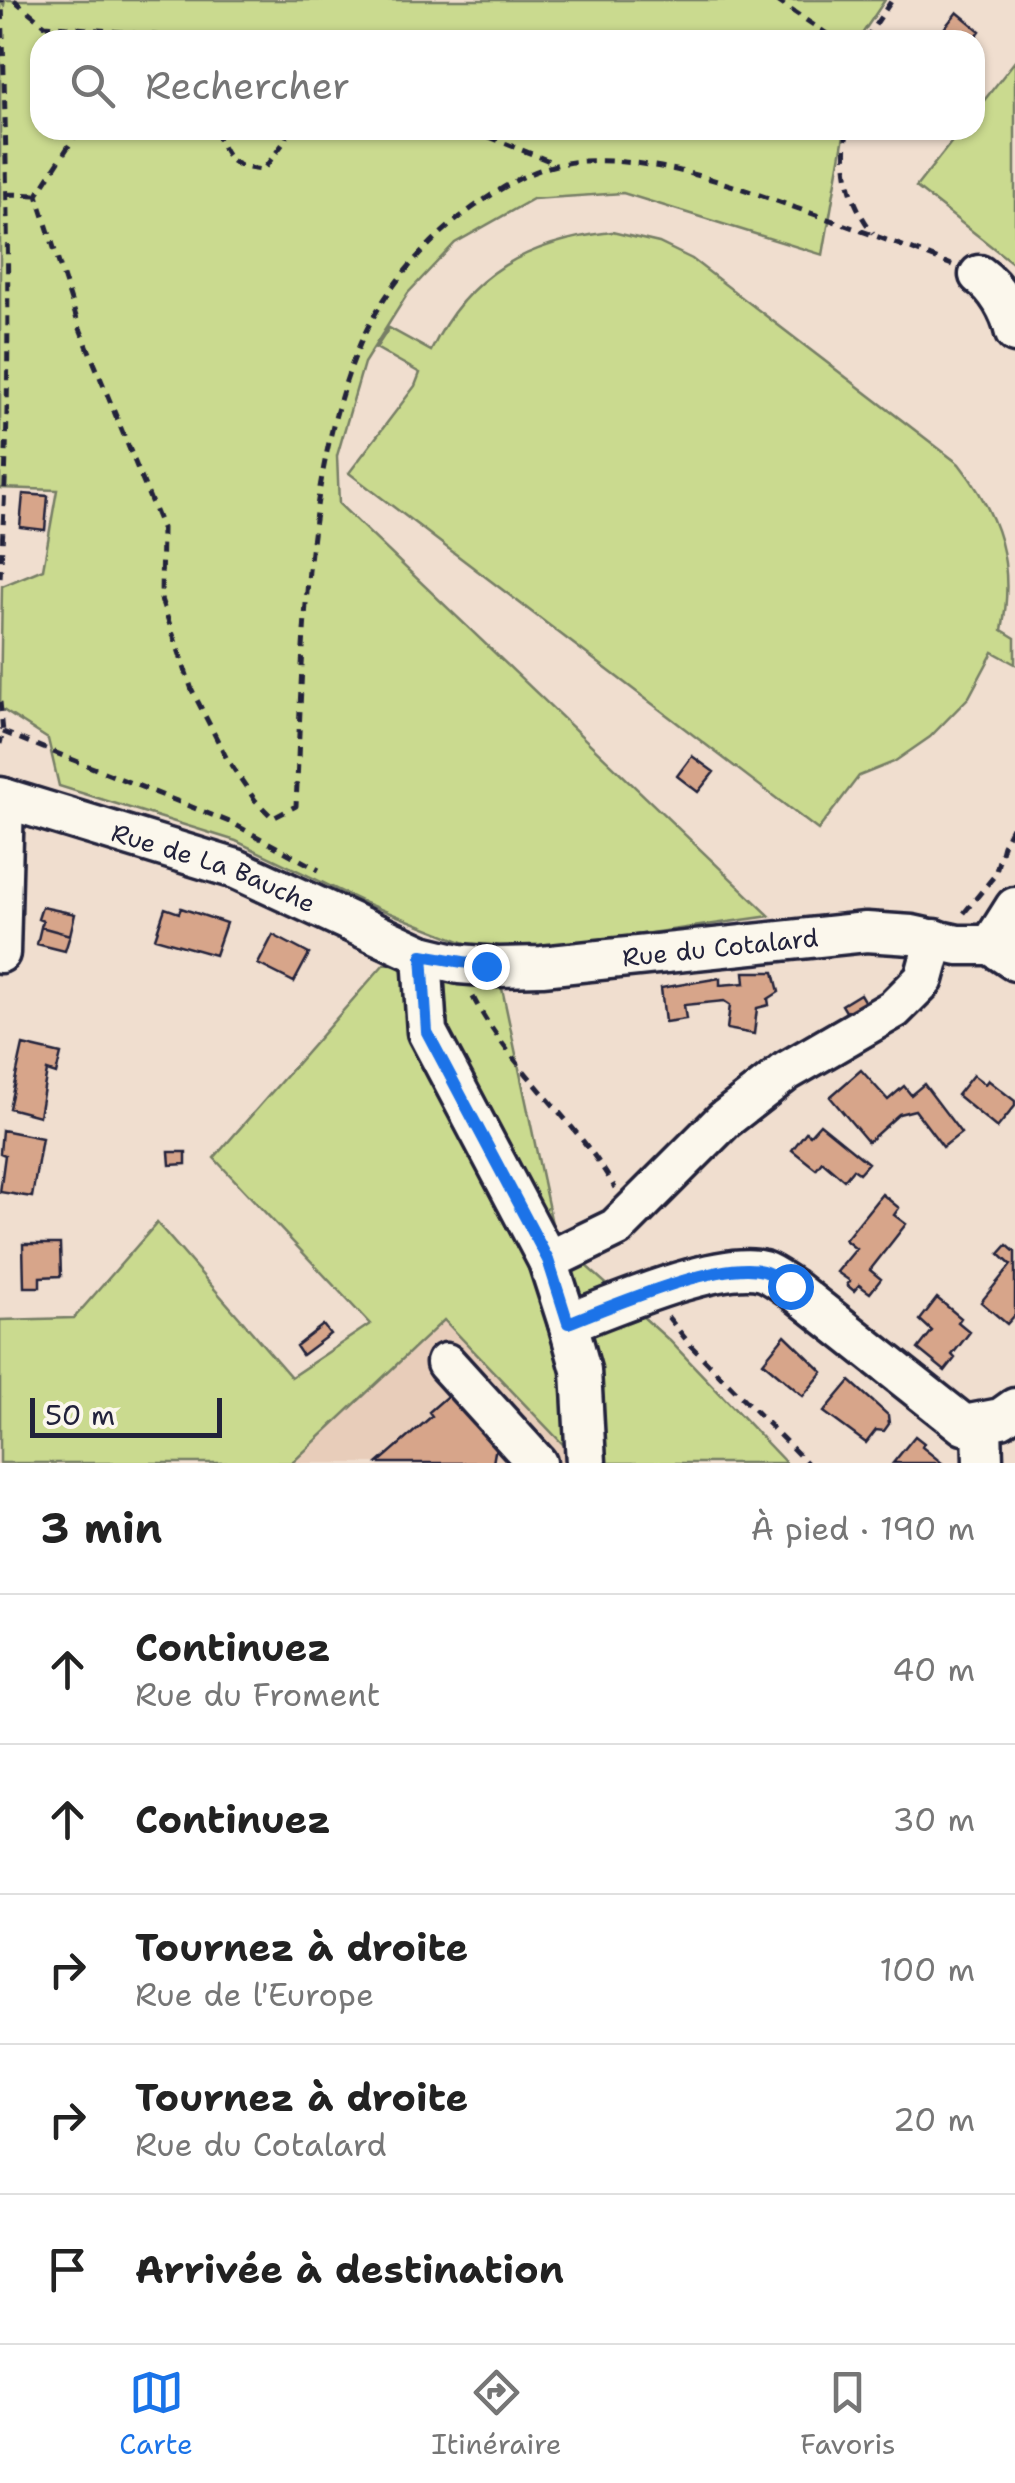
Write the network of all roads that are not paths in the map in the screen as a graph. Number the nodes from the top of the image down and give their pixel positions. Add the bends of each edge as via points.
1 (978, 275) road end
2 (1015, 333) edge
3 (2, 798) edge
4 (1015, 907) edge
5 (974, 948) edge
6 (0, 953) edge
7 (422, 955) junction
8 (548, 1260) junction
9 (568, 1323) junction
10 (446, 1363) dead end
11 (998, 1416) edge
12 (537, 1463) edge
13 (586, 1463) edge
14 (983, 1463) edge

1 - 2 street via 1005,306
3 - 6 street
3 - 7 street, Rue de La Bauche via 236,869
4 - 5 street
5 - 7 street, Rue du Cotalard via 866,932 542,966 458,964
5 - 8 street via 924,978 894,1008 771,1083 724,1120 616,1228
7 - 8 street via 427,1032
8 - 9 street
9 - 11 street via 731,1269 764,1271 946,1414 964,1425
9 - 13 street via 581,1370
10 - 12 street
11 - 14 street

